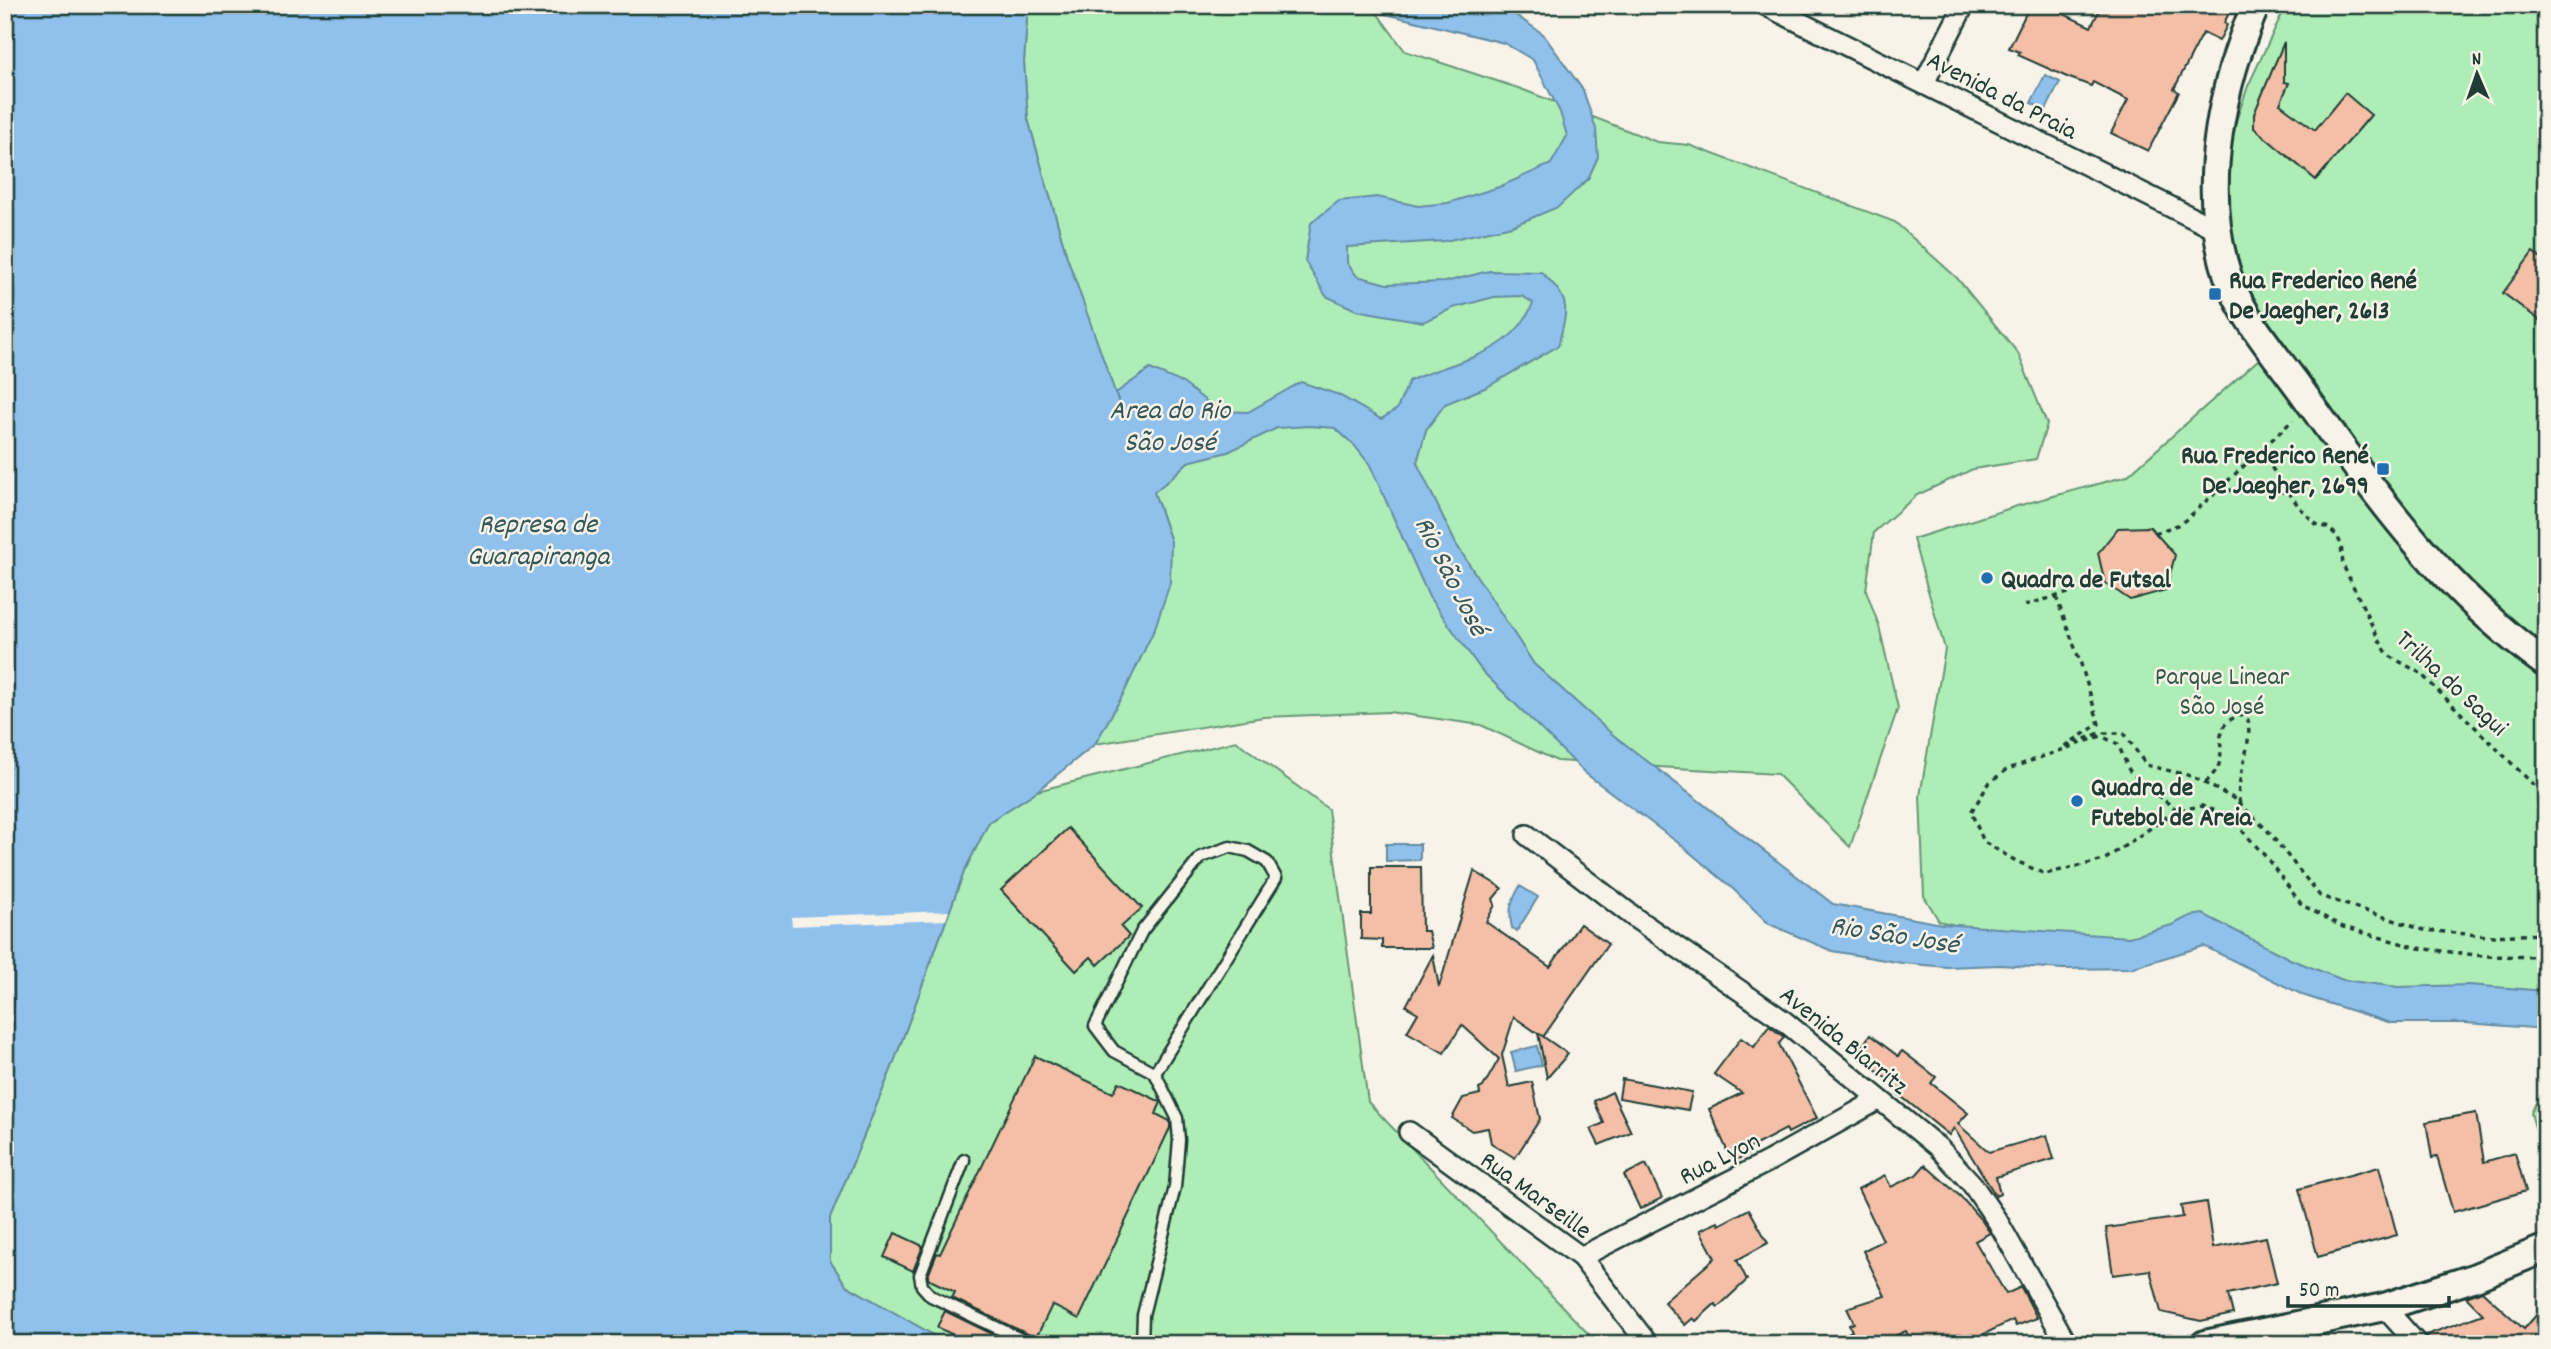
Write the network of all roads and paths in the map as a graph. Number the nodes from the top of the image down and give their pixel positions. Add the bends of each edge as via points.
1 (1765, 5) edge
2 (1964, 5) edge
3 (2256, 5) edge
4 (1924, 83) junction
5 (2217, 230) junction
6 (2311, 404) junction
7 (2260, 451) junction
8 (2220, 490) junction
9 (2287, 492) junction
10 (2155, 533) dead end
11 (2105, 583) dead end
12 (2056, 597) junction
13 (2025, 605) dead end
14 (2546, 664) edge
15 (2206, 783) junction
16 (2546, 797) edge
17 (2241, 805) junction
18 (2177, 810) junction
19 (1527, 835) dead end
20 (2546, 934) edge
21 (2546, 957) edge
22 (1155, 1073) junction
23 (1878, 1100) junction
24 (1409, 1132) dead end
25 (964, 1160) dead end
26 (2546, 1248) edge
27 (1581, 1257) junction
28 (2384, 1307) junction
29 (2282, 1336) edge
30 (1031, 1344) edge
31 (1142, 1344) edge
32 (1648, 1344) edge
33 (2067, 1344) edge
34 (2205, 1344) edge
35 (2417, 1344) edge

1 - 4 street, Avenida da Praia
2 - 4 street
3 - 5 main road via 2226,99 2216,175
4 - 5 street, Avenida da Praia
5 - 6 main road via 2234,293
6 - 7 path
6 - 14 main road via 2378,497 2443,575
7 - 8 path
7 - 9 path, Trilha do Sagui
8 - 9 path
8 - 10 path via 2180,524
9 - 16 path, Trilha do Sagui via 2316,523 2337,536 2343,565 2388,655 2420,673
11 - 12 path
12 - 13 path
12 - 15 path via 2099,724 2063,747 2100,733 2123,733 2146,765
15 - 17 path
15 - 17 path via 2217,768 2223,728 2241,715 2250,729 2237,795
17 - 20 path via 2320,896 2424,930 2488,936
18 - 18 path via 2129,770 2118,744 2101,736 2008,769 1990,782 1971,812 1984,842 2045,874 2104,860
18 - 21 path via 2202,806 2230,817 2302,905 2343,927 2418,948
19 - 23 street, Avenida Biarritz via 1784,1021
22 - 22 lane via 1114,1051 1095,1026 1142,931 1201,857 1230,847 1248,851 1267,862 1276,878
22 - 31 lane via 1177,1118 1178,1161 1143,1315
23 - 27 street, Rua Lyon
23 - 33 street, Avenida Biarritz via 1939,1148 1972,1184
24 - 27 street, Rua Marseille
25 - 30 lane via 920,1275 922,1286 931,1296
26 - 28 main road
27 - 32 street, Rua Marseille
28 - 29 main road
28 - 35 street
29 - 34 main road

